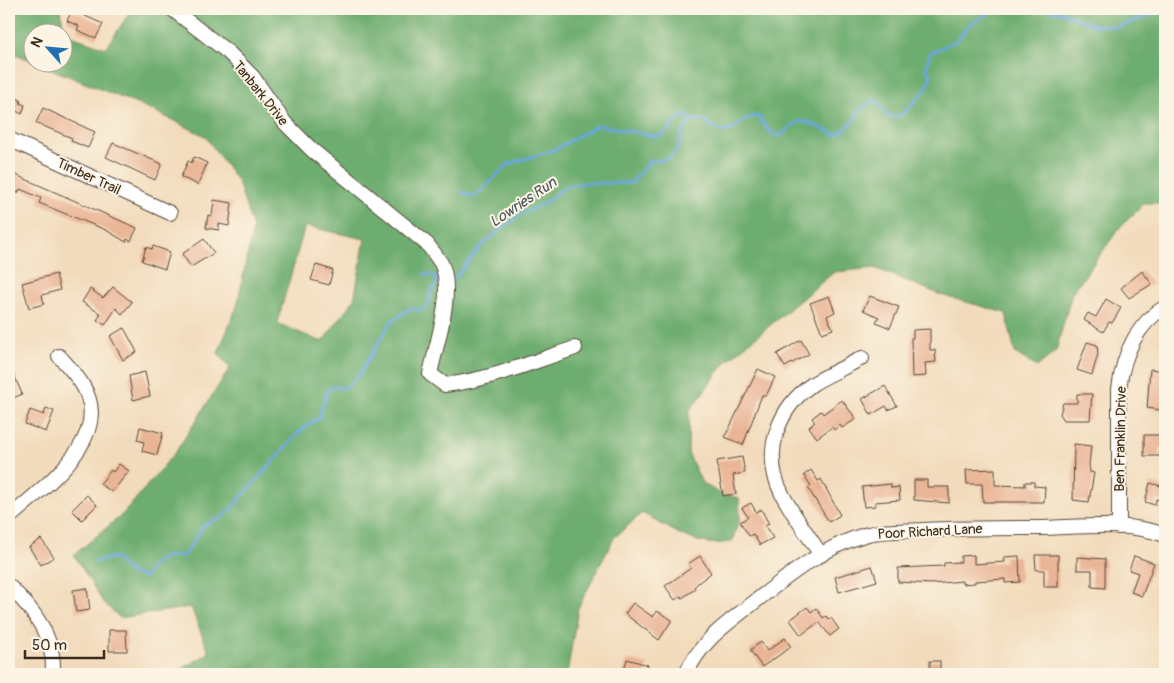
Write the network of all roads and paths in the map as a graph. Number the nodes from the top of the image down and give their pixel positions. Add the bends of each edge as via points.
1 (172, 9) edge
2 (9, 139) edge
3 (170, 213) dead end
4 (1165, 307) edge
5 (575, 348) dead end
6 (59, 356) dead end
7 (862, 358) dead end
8 (9, 518) edge
9 (1119, 527) junction
10 (1165, 535) edge
11 (821, 555) junction
12 (9, 586) edge
13 (53, 674) edge
14 (686, 674) edge

1 - 5 street, Tanbark Drive via 229,53 247,71 285,123 324,161 428,244 442,264 446,286 430,374 446,385 459,383
2 - 3 street, Timber Trail
4 - 9 street, Ben Franklin Drive via 1144,324 1133,339 1121,371
6 - 8 street via 84,386 89,400 85,440 78,453
7 - 11 street via 814,383 800,395 778,424 774,438 774,467 781,492
9 - 10 street, Poor Richard Lane via 1148,529
9 - 11 street, Poor Richard Lane via 881,531
11 - 14 street, Poor Richard Lane via 710,637 699,649
12 - 13 street via 42,626

